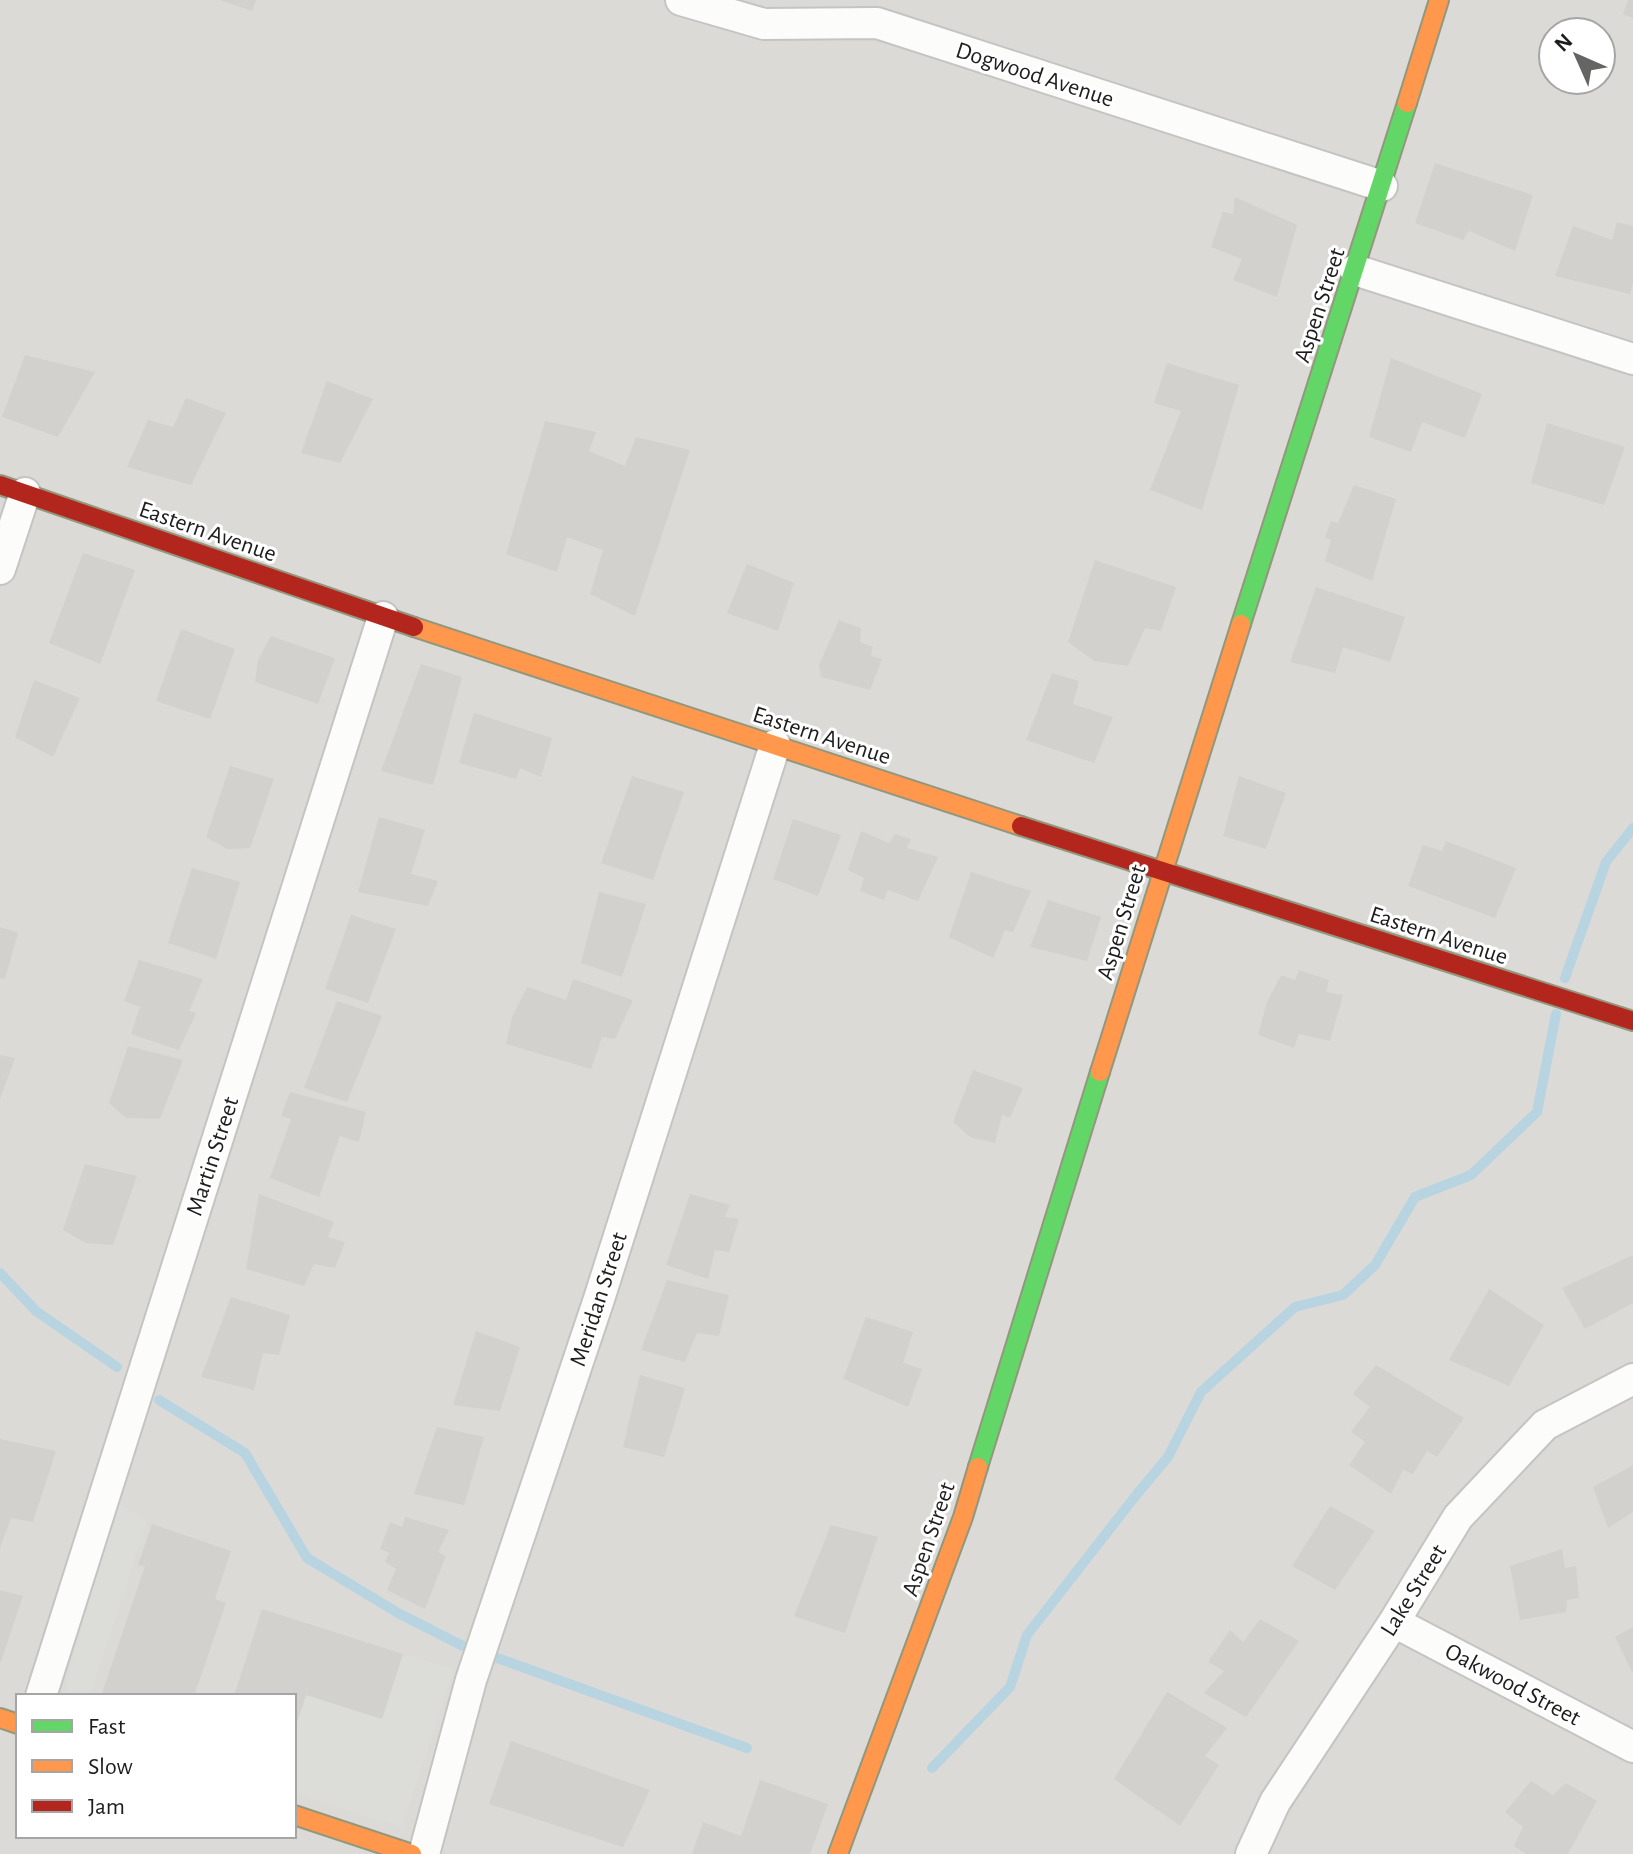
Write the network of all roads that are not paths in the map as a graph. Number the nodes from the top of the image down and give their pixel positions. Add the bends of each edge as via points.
1 (681, 0) edge
2 (1439, 0) edge
3 (1382, 186) junction
4 (1355, 270) junction
5 (1633, 359) edge
6 (12, 489) edge
7 (0, 569) edge
8 (383, 617) junction
9 (775, 745) junction
10 (1161, 872) junction
11 (1633, 1021) edge
12 (1633, 1379) edge
13 (1394, 1622) junction
14 (42, 1694) edge
15 (1633, 1747) edge
16 (296, 1816) edge
17 (412, 1854) edge
18 (424, 1854) edge
19 (838, 1854) edge
20 (1251, 1854) edge

1 - 3 street, Dogwood Avenue via 764,24 877,23
2 - 3 street, Aspen Street
3 - 4 street, Aspen Street
4 - 5 street
4 - 10 street, Aspen Street
6 - 7 street
6 - 8 street, Eastern Avenue
8 - 9 street, Eastern Avenue
8 - 14 street, Martin Street
9 - 10 street, Eastern Avenue
9 - 18 street, Meridan Street via 471,1680
10 - 11 street, Eastern Avenue
10 - 19 street, Aspen Street via 963,1517
12 - 13 street, Lake Street via 1545,1425 1458,1517
13 - 15 street, Oakwood Street
13 - 20 street, Lake Street via 1275,1802
16 - 17 street

